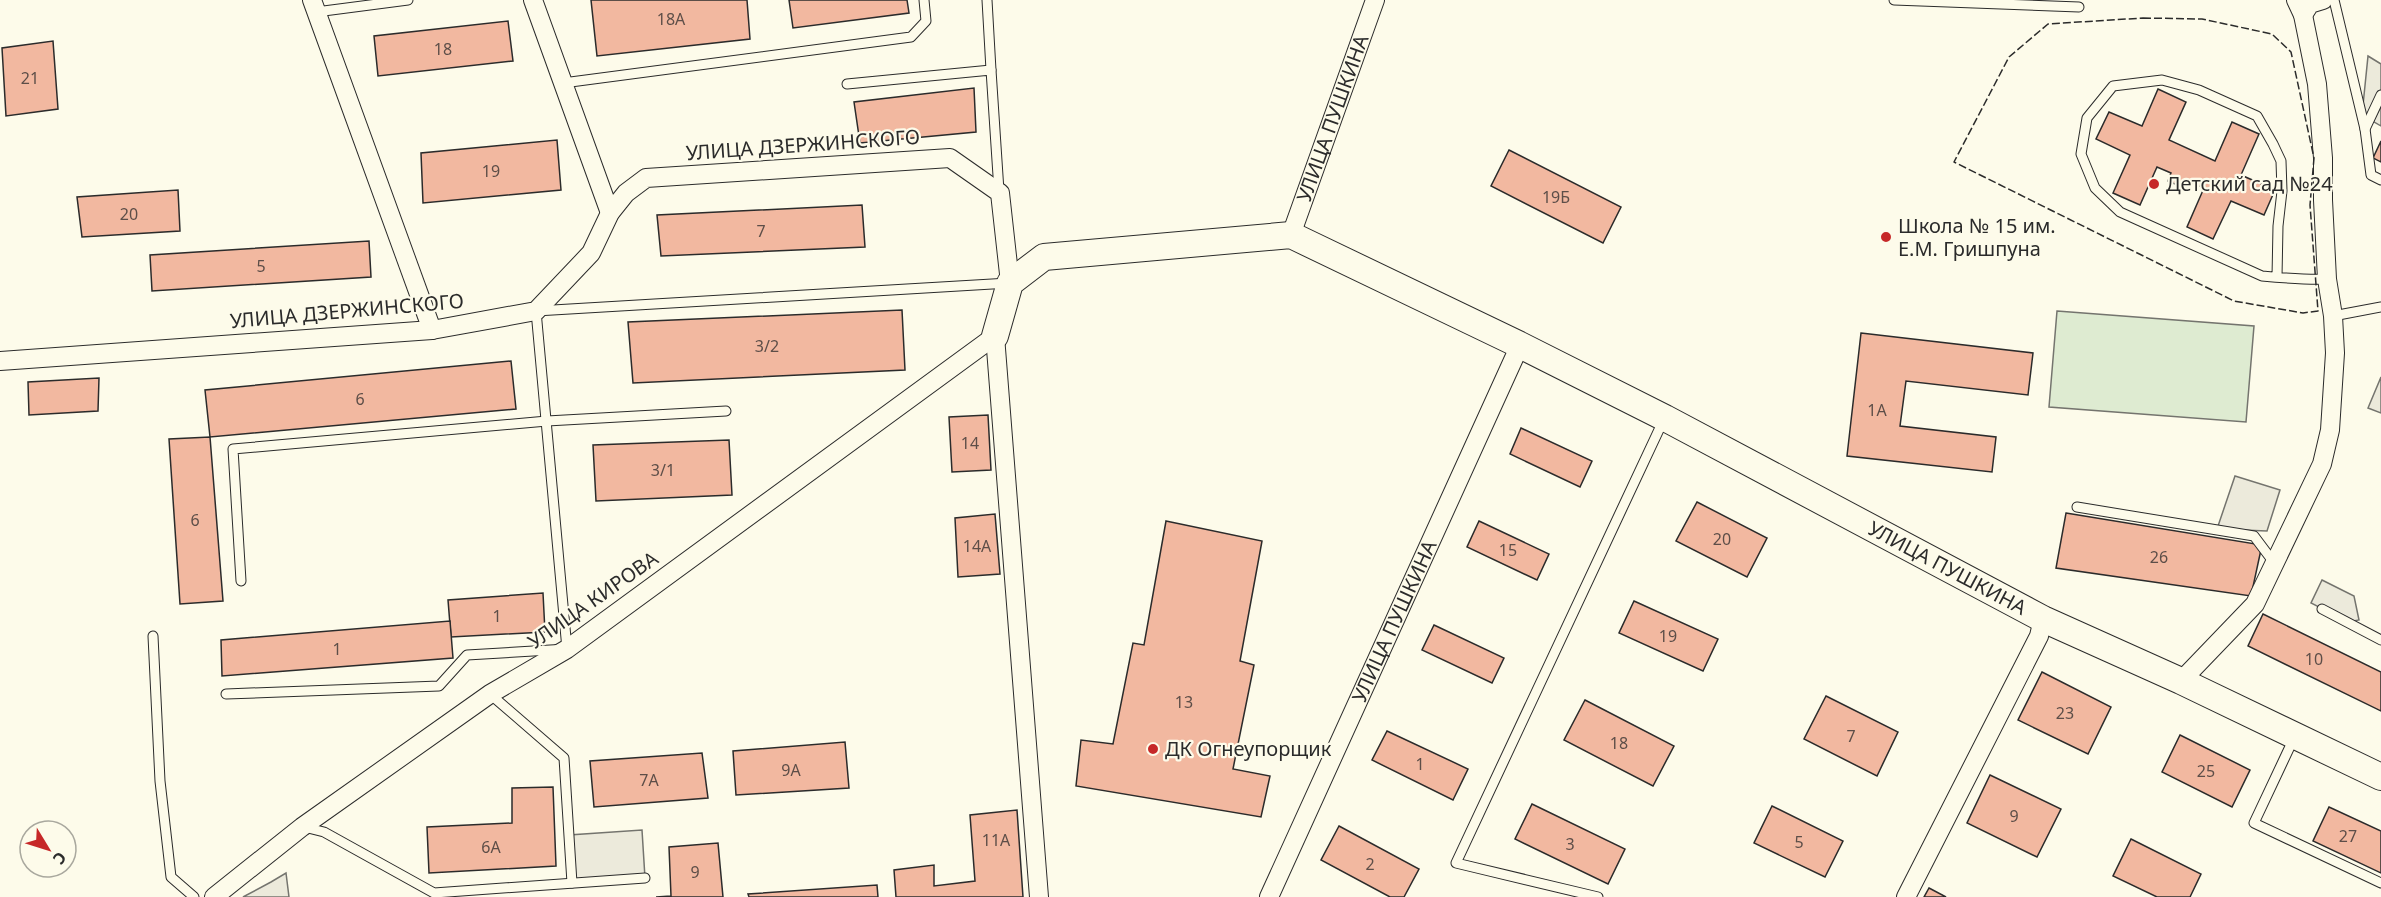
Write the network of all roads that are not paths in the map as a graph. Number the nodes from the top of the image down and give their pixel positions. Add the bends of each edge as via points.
1 (408, 0) edge
2 (533, 0) edge
3 (924, 0) edge
4 (987, 0) edge
5 (1375, 0) edge
6 (1894, 0) edge
7 (2323, 0) edge
8 (2334, 0) edge
9 (314, 6) edge
10 (2079, 7) dead end
11 (2300, 8) edge
12 (991, 70) junction
13 (562, 83) junction
14 (847, 84) dead end
15 (2381, 95) edge
16 (2365, 129) junction
17 (2381, 180) edge
18 (1000, 193) junction
19 (610, 213) junction
20 (1291, 235) junction
21 (2277, 277) junction
22 (2327, 279) junction
23 (1010, 283) junction
24 (2381, 307) edge
25 (536, 311) junction
26 (2333, 316) junction
27 (432, 330) junction
28 (995, 336) junction
29 (1520, 345) junction
30 (0, 361) edge
31 (726, 411) dead end
32 (1665, 418) junction
33 (547, 421) junction
34 (2077, 507) dead end
35 (2275, 564) junction
36 (241, 582) dead end
37 (2322, 609) dead end
38 (2043, 619) junction
39 (153, 636) dead end
40 (2381, 640) edge
41 (567, 650) junction
42 (2181, 681) junction
43 (226, 694) dead end
44 (490, 694) junction
45 (2295, 735) junction
46 (2381, 777) edge
47 (302, 827) junction
48 (645, 878) dead end
49 (572, 883) junction
50 (2381, 884) edge
51 (194, 897) edge
52 (214, 897) edge
53 (1039, 897) edge
54 (1269, 897) edge
55 (1598, 897) edge
56 (1906, 897) edge

1 - 9 lane
2 - 13 street
3 - 13 lane via 926,21 911,37
4 - 12 lane
5 - 20 street, УЛИЦА ПУШКИНА
6 - 10 lane
7 - 11 street
8 - 16 lane
9 - 27 street
11 - 22 street via 2317,84
12 - 14 lane
12 - 18 lane
13 - 19 street
15 - 16 lane
16 - 17 lane via 2371,176
18 - 19 street, УЛИЦА ДЗЕРЖИНСКОГО via 950,158 646,178 626,193
18 - 23 street
19 - 25 street, УЛИЦА ДЗЕРЖИНСКОГО via 591,253
20 - 23 street via 1044,257
20 - 29 street, УЛИЦА ПУШКИНА
21 - 21 lane via 2262,276 2120,212 2095,188 2081,154 2086,118 2113,86 2162,80 2199,90 2257,116 2280,161
21 - 22 lane
22 - 26 street
23 - 25 lane
23 - 28 street
24 - 26 lane
25 - 27 street, УЛИЦА ДЗЕРЖИНСКОГО
25 - 33 lane
26 - 35 street via 2330,430 2322,464
27 - 30 street, УЛИЦА ДЗЕРЖИНСКОГО
28 - 41 street, УЛИЦА КИРОВА
28 - 53 street
29 - 32 street, УЛИЦА ПУШКИНА
29 - 54 street, УЛИЦА ПУШКИНА
31 - 33 lane
32 - 38 street, УЛИЦА ПУШКИНА
32 - 55 lane via 1456,863
33 - 36 lane via 233,449
33 - 41 lane
34 - 35 lane via 2254,536
35 - 42 street via 2255,604
37 - 40 lane
38 - 42 street, УЛИЦА ПУШКИНА
38 - 56 street via 2039,636
39 - 51 lane via 160,781 171,877
41 - 43 lane via 467,655 439,686
41 - 44 street, УЛИЦА КИРОВА
42 - 45 street, УЛИЦА ПУШКИНА
44 - 47 street, УЛИЦА КИРОВА
44 - 49 lane via 564,758
45 - 46 street, УЛИЦА ПУШКИНА
45 - 50 lane via 2254,823
47 - 49 lane via 324,832 434,893
47 - 52 street, УЛИЦА КИРОВА
48 - 49 lane

